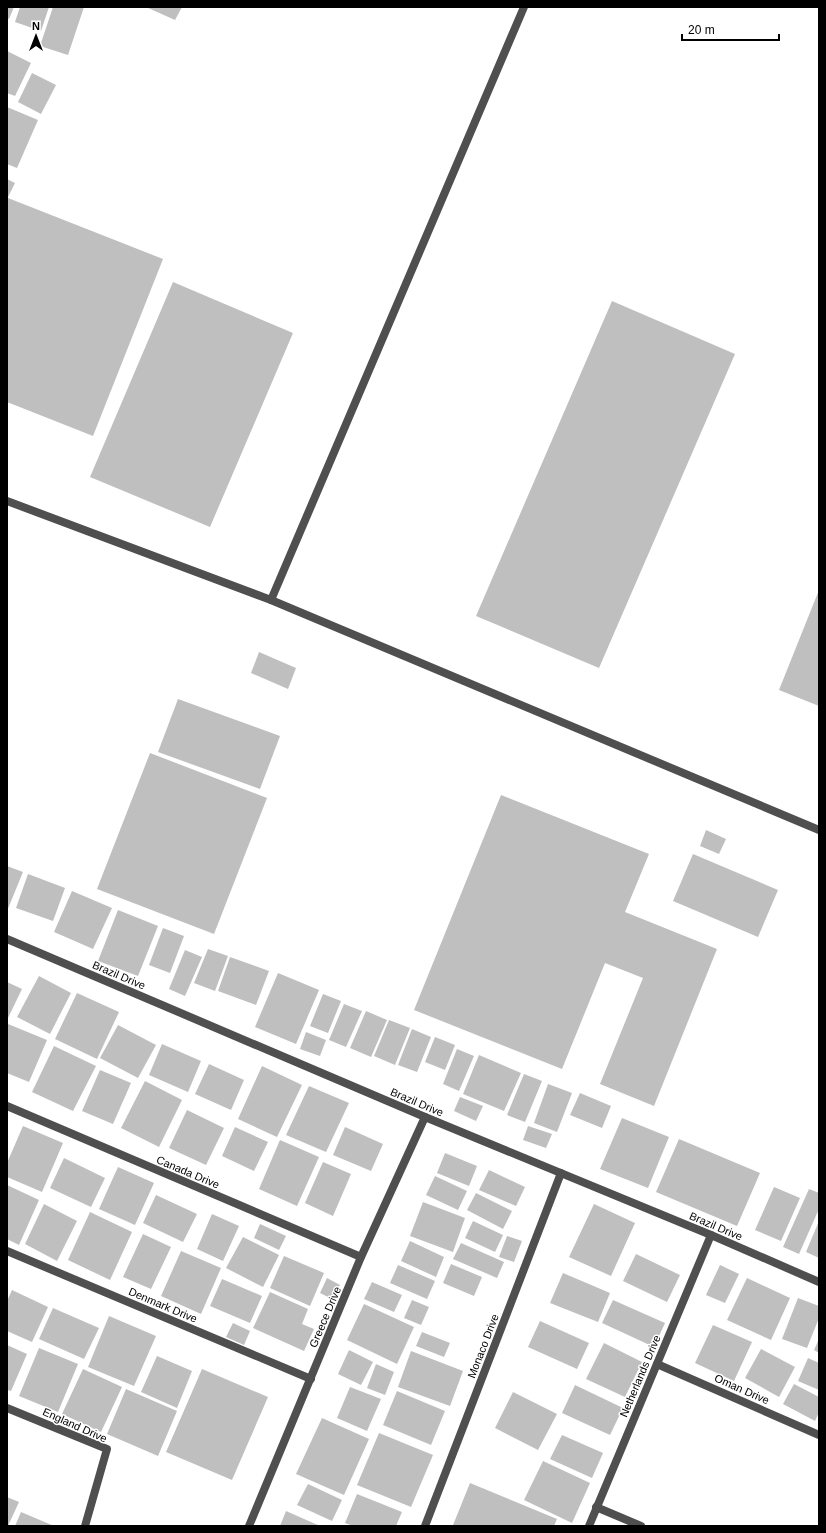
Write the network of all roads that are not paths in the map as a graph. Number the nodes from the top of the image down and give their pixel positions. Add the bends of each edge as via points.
1 (524, 7) edge
2 (7, 501) edge
3 (271, 600) junction
4 (819, 830) edge
5 (7, 939) edge
6 (7, 1106) edge
7 (425, 1117) junction
8 (561, 1174) junction
9 (711, 1235) junction
10 (7, 1251) edge
11 (361, 1257) junction
12 (819, 1282) edge
13 (657, 1364) junction
14 (311, 1379) junction
15 (7, 1408) edge
16 (819, 1435) edge
17 (596, 1507) junction
18 (84, 1526) edge
19 (249, 1526) edge
20 (425, 1526) edge
21 (589, 1526) edge
22 (641, 1526) edge

1 - 3 street
2 - 3 street
3 - 4 street
5 - 7 street, Brazil Drive
6 - 11 street, Canada Drive
7 - 8 street, Brazil Drive
7 - 11 street, Greece Drive
8 - 9 street, Brazil Drive
8 - 20 street, Monaco Drive
9 - 12 street, Brazil Drive
9 - 13 street, Netherlands Drive
10 - 14 street, Denmark Drive
11 - 14 street, Greece Drive
13 - 16 street, Oman Drive
13 - 17 street, Netherlands Drive
14 - 19 street, Greece Drive
15 - 18 street, England Drive via 107,1449
17 - 21 street, Netherlands Drive
17 - 22 street

